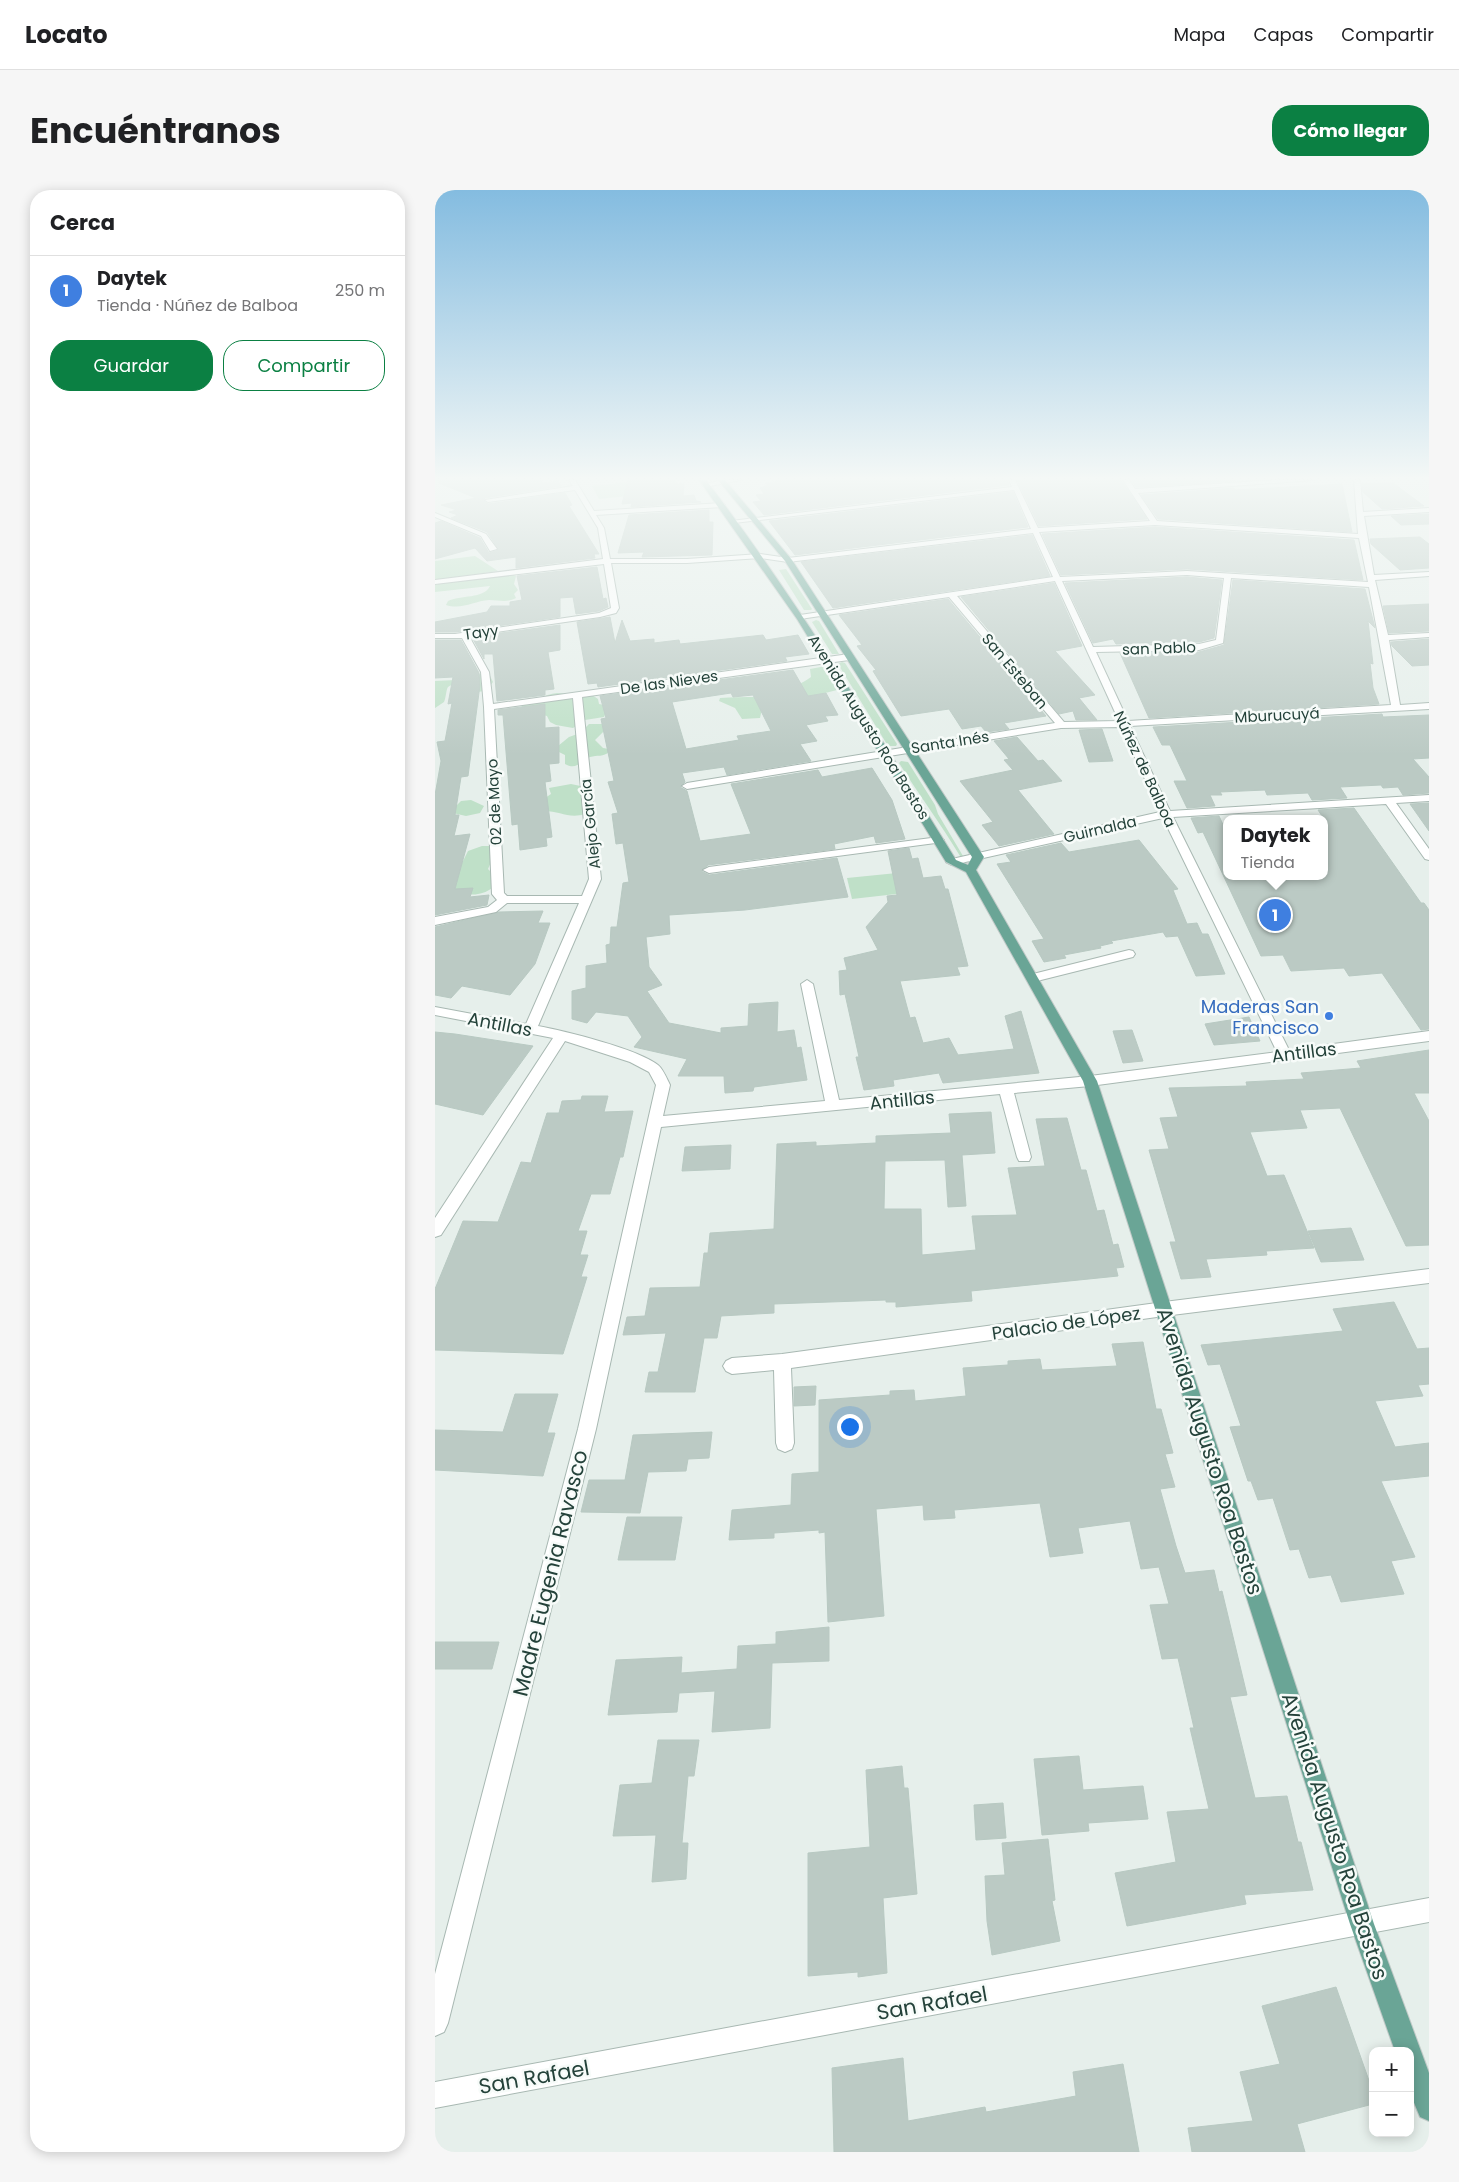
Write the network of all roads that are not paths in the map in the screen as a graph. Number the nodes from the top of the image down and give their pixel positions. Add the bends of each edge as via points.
1 (525, 572) edge
2 (609, 572) edge
3 (770, 572) edge
4 (795, 572) edge
5 (1053, 572) edge
6 (1369, 572) edge
7 (1429, 574) edge
8 (1228, 575) junction
9 (1056, 579) junction
10 (1371, 581) junction
11 (435, 582) edge
12 (951, 594) junction
13 (822, 613) junction
14 (800, 617) junction
15 (464, 634) junction
16 (1429, 635) edge
17 (435, 636) edge
18 (1385, 638) junction
19 (1090, 650) junction
20 (849, 656) junction
21 (827, 660) junction
22 (577, 695) junction
23 (1429, 706) edge
24 (489, 707) junction
25 (1396, 708) junction
26 (1124, 724) junction
27 (1061, 725) junction
28 (907, 749) junction
29 (884, 753) junction
30 (687, 786) dead end
31 (1429, 798) edge
32 (1389, 801) junction
33 (1166, 814) junction
34 (939, 840) junction
35 (978, 857) junction
36 (1429, 857) edge
37 (952, 862) junction
38 (709, 870) dead end
39 (970, 870) junction
40 (585, 899) junction
41 (504, 900) junction
42 (435, 921) edge
43 (1129, 954) dead end
44 (1033, 978) junction
45 (807, 984) dead end
46 (435, 1011) edge
47 (530, 1030) junction
48 (562, 1035) junction
49 (1429, 1036) edge
50 (1285, 1055) junction
51 (1090, 1081) junction
52 (1006, 1089) junction
53 (833, 1106) junction
54 (655, 1122) junction
55 (1024, 1157) dead end
56 (441, 1213) edge
57 (435, 1231) edge
58 (1429, 1276) edge
59 (1164, 1309) junction
60 (782, 1362) junction
61 (732, 1366) dead end
62 (785, 1443) dead end
63 (1429, 1910) edge
64 (1362, 1924) junction
65 (435, 2023) edge
66 (1407, 2047) edge
67 (1414, 2068) edge
68 (435, 2095) edge
69 (1429, 2108) edge

1 - 11 street
2 - 15 street, Tayy via 615,608 608,613
3 - 14 main road, Avenida Augusto Roa Bastos
4 - 13 main road, Avenida Augusto Roa Bastos
5 - 9 street, Núñez de Balboa
6 - 10 street
7 - 10 street
8 - 9 street via 1187,573
8 - 10 street
8 - 19 street, san Pablo via 1221,641 1199,647
9 - 12 street
9 - 19 street, Núñez de Balboa
10 - 18 street
12 - 13 street
12 - 27 street, San Esteban
13 - 14 street
13 - 20 main road, Avenida Augusto Roa Bastos
14 - 21 main road, Avenida Augusto Roa Bastos
15 - 17 street, Tayy
15 - 24 street, 02 de Mayo via 485,672
16 - 18 street
18 - 25 street
19 - 26 street, Núñez de Balboa
20 - 21 street, De las Nieves
20 - 28 main road, Avenida Augusto Roa Bastos
21 - 22 street, De las Nieves
21 - 29 main road, Avenida Augusto Roa Bastos
22 - 24 street, De las Nieves
22 - 40 street, Alejo García via 595,879
23 - 25 street, Mburucuyá
24 - 41 street, 02 de Mayo via 498,894
25 - 26 street, Mburucuyá
26 - 27 street, Santa Inés
26 - 33 street, Núñez de Balboa
27 - 28 street, Santa Inés
28 - 29 street, Santa Inés
28 - 35 main road, Avenida Augusto Roa Bastos
29 - 30 street, Santa Inés
29 - 34 main road, Avenida Augusto Roa Bastos
31 - 32 street, Guirnalda
32 - 33 street, Guirnalda
32 - 36 street
33 - 35 street, Guirnalda
33 - 50 street, Núñez de Balboa
34 - 37 main road, Avenida Augusto Roa Bastos
34 - 38 street
35 - 37 street, Guirnalda
35 - 39 main road
37 - 39 main road
39 - 44 main road, Avenida Augusto Roa Bastos
40 - 41 street
40 - 47 street, Alejo García
41 - 42 street via 492,910
43 - 44 street
44 - 51 main road, Avenida Augusto Roa Bastos
45 - 53 street
46 - 47 street, Antillas
47 - 48 street, Antillas
48 - 54 street, Antillas via 635,1059 654,1069 663,1085
48 - 56 street
49 - 50 street, Antillas
50 - 51 street, Antillas
51 - 52 street, Antillas
51 - 59 main road, Avenida Augusto Roa Bastos
52 - 53 street, Antillas
52 - 55 street
53 - 54 street, Antillas
54 - 65 street, Madre Eugenia Ravasco via 587,1429
56 - 57 street
58 - 59 street, Palacio de López
59 - 60 street, Palacio de López
59 - 64 main road, Avenida Augusto Roa Bastos
60 - 61 street, Palacio de López
60 - 62 street
63 - 64 street, San Rafael
64 - 66 main road, Avenida Augusto Roa Bastos
64 - 68 street, San Rafael
67 - 69 main road

